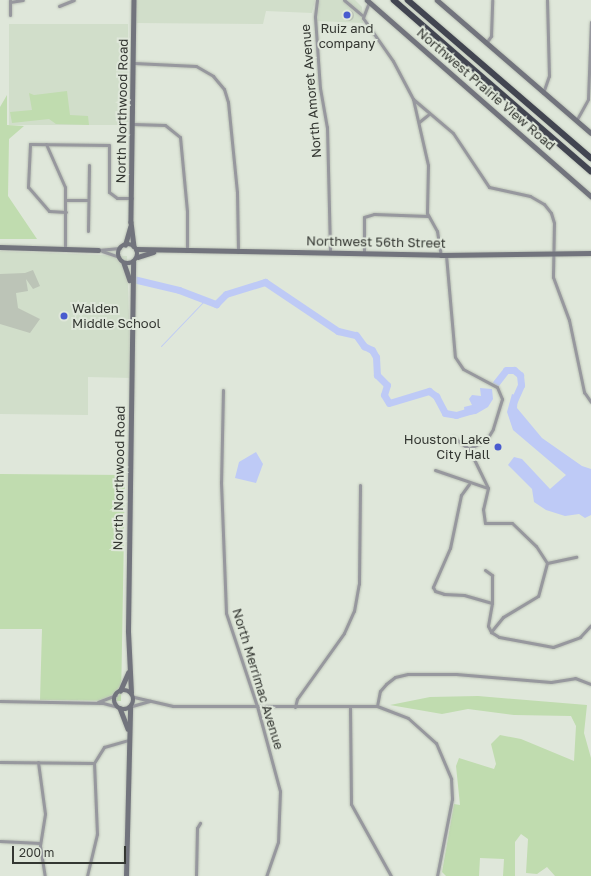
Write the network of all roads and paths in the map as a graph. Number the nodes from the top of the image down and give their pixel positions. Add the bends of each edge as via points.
1 (24, 0) edge
2 (74, 0) edge
3 (134, 0) edge
4 (317, 0) edge
5 (344, 0) edge
6 (394, 0) edge
7 (408, 0) edge
8 (437, 0) edge
9 (492, 0) edge
10 (547, 0) edge
11 (10, 1) edge
12 (368, 1) edge
13 (59, 6) dead end
14 (10, 14) dead end
15 (362, 15) junction
16 (591, 22) edge
17 (486, 43) junction
18 (134, 63) junction
19 (543, 93) junction
20 (413, 99) junction
21 (429, 114) junction
22 (576, 121) junction
23 (419, 122) junction
24 (133, 124) junction
25 (591, 134) edge
26 (46, 144) junction
27 (591, 158) edge
28 (89, 165) dead end
29 (591, 171) edge
30 (591, 196) edge
31 (132, 198) junction
32 (66, 200) junction
33 (88, 200) junction
34 (66, 212) junction
35 (428, 216) junction
36 (131, 222) junction
37 (88, 231) dead end
38 (125, 245) junction
39 (0, 247) edge
40 (135, 247) junction
41 (65, 248) junction
42 (120, 248) junction
43 (98, 250) junction
44 (161, 251) junction
45 (187, 251) junction
46 (238, 252) junction
47 (330, 252) junction
48 (364, 253) junction
49 (553, 253) junction
50 (591, 253) edge
51 (444, 255) junction
52 (119, 257) junction
53 (138, 257) junction
54 (133, 262) junction
55 (124, 263) junction
56 (131, 284) junction
57 (223, 390) dead end
58 (591, 402) edge
59 (452, 436) dead end
60 (469, 449) junction
61 (435, 470) dead end
62 (469, 484) junction
63 (360, 485) dead end
64 (488, 488) junction
65 (576, 557) dead end
66 (547, 563) junction
67 (485, 570) dead end
68 (492, 603) junction
69 (591, 626) edge
70 (491, 632) junction
71 (128, 671) junction
72 (591, 684) edge
73 (118, 693) junction
74 (132, 695) junction
75 (0, 701) edge
76 (150, 701) junction
77 (95, 703) junction
78 (257, 706) junction
79 (377, 706) junction
80 (131, 707) junction
81 (295, 707) junction
82 (350, 707) junction
83 (119, 708) junction
84 (128, 729) junction
85 (128, 740) junction
86 (0, 762) edge
87 (38, 762) junction
88 (94, 763) junction
89 (200, 823) dead end
90 (0, 842) edge
91 (40, 843) junction
92 (45, 876) edge
93 (87, 876) edge
94 (126, 876) edge
95 (196, 876) edge
96 (266, 876) edge
97 (391, 876) edge
98 (437, 876) edge

1 - 11 street
2 - 13 street
3 - 18 street, North Northwood Road
4 - 47 street, North Amoret Avenue via 315,17 320,88 327,127
5 - 15 street
6 - 29 highway
7 - 27 highway
8 - 17 street
9 - 17 street via 491,36
10 - 19 street via 549,76
11 - 14 street
12 - 15 street
12 - 30 street, Northwest Prairie View Road
15 - 20 street via 393,61
16 - 22 street via 588,99
17 - 19 street
18 - 24 street, North Northwood Road
18 - 46 street via 190,64 216,79 228,102 239,218
19 - 22 street
20 - 21 street
20 - 23 street
21 - 23 street
21 - 49 street via 459,139 479,176 490,187 508,193 527,195 549,209 554,223
22 - 25 street
23 - 35 street via 428,165
24 - 31 street, North Northwood Road
24 - 45 street via 165,125 180,137 187,211
26 - 31 street via 109,145 109,192 117,198
26 - 32 street via 65,187
26 - 34 street via 30,144 28,187 49,212
28 - 33 street
31 - 36 street, North Northwood Road
32 - 33 street
32 - 34 street
33 - 37 street
34 - 41 street
35 - 48 street via 374,214 364,217
35 - 51 street via 437,231
36 - 38 street, North Northwood Road
36 - 40 street, North Northwood Road
38 - 40 street
38 - 42 street
39 - 41 street
40 - 44 street, Northwest 56th Street
40 - 53 street
41 - 43 street
42 - 43 street
42 - 52 street
43 - 52 street
44 - 45 street, Northwest 56th Street
44 - 53 street, Northwest 56th Street
45 - 46 street, Northwest 56th Street
46 - 47 street, Northwest 56th Street
47 - 48 street, Northwest 56th Street
48 - 51 street, Northwest 56th Street
49 - 50 street, Northwest 56th Street
49 - 51 street, Northwest 56th Street
49 - 58 street via 553,277 569,320 584,392
51 - 60 street via 455,357 463,369 497,387 502,399 493,429 485,441
52 - 55 street
53 - 54 street
54 - 55 street
54 - 56 street, North Northwood Road
55 - 56 street, North Northwood Road
56 - 71 street, North Northwood Road
57 - 78 street, North Merrimac Avenue via 223,591 234,640
59 - 60 street
60 - 64 street
61 - 62 street
62 - 64 street
62 - 68 street via 461,496 450,548 433,587 435,591 444,594 464,595
63 - 81 street via 359,584 354,611 344,633 296,699
64 - 66 street via 483,509 485,523 512,523 536,546
65 - 66 street
66 - 70 street via 538,596 503,617
67 - 68 street via 492,575
68 - 70 street via 488,626
69 - 70 street via 580,637 553,647 499,637
71 - 73 street, North Northwood Road
71 - 74 street, North Northwood Road
72 - 79 street via 575,678 551,682 456,674 408,674 395,677 386,684 379,695
73 - 74 street
73 - 77 street
73 - 83 street
74 - 76 street
74 - 80 street
75 - 77 street
76 - 78 street via 173,706
76 - 80 street
77 - 83 street
78 - 81 street
78 - 96 street, North Merrimac Avenue via 280,791 278,842
79 - 82 street
79 - 98 street via 416,723 436,743 445,760 452,799
80 - 83 street
80 - 84 street
81 - 82 street
82 - 97 street via 351,804
83 - 84 street
84 - 85 street
85 - 88 street via 104,746
85 - 94 street
86 - 87 street
87 - 88 street
87 - 91 street via 45,814
88 - 93 street via 97,834
89 - 95 street via 197,828
90 - 91 street
91 - 92 street

